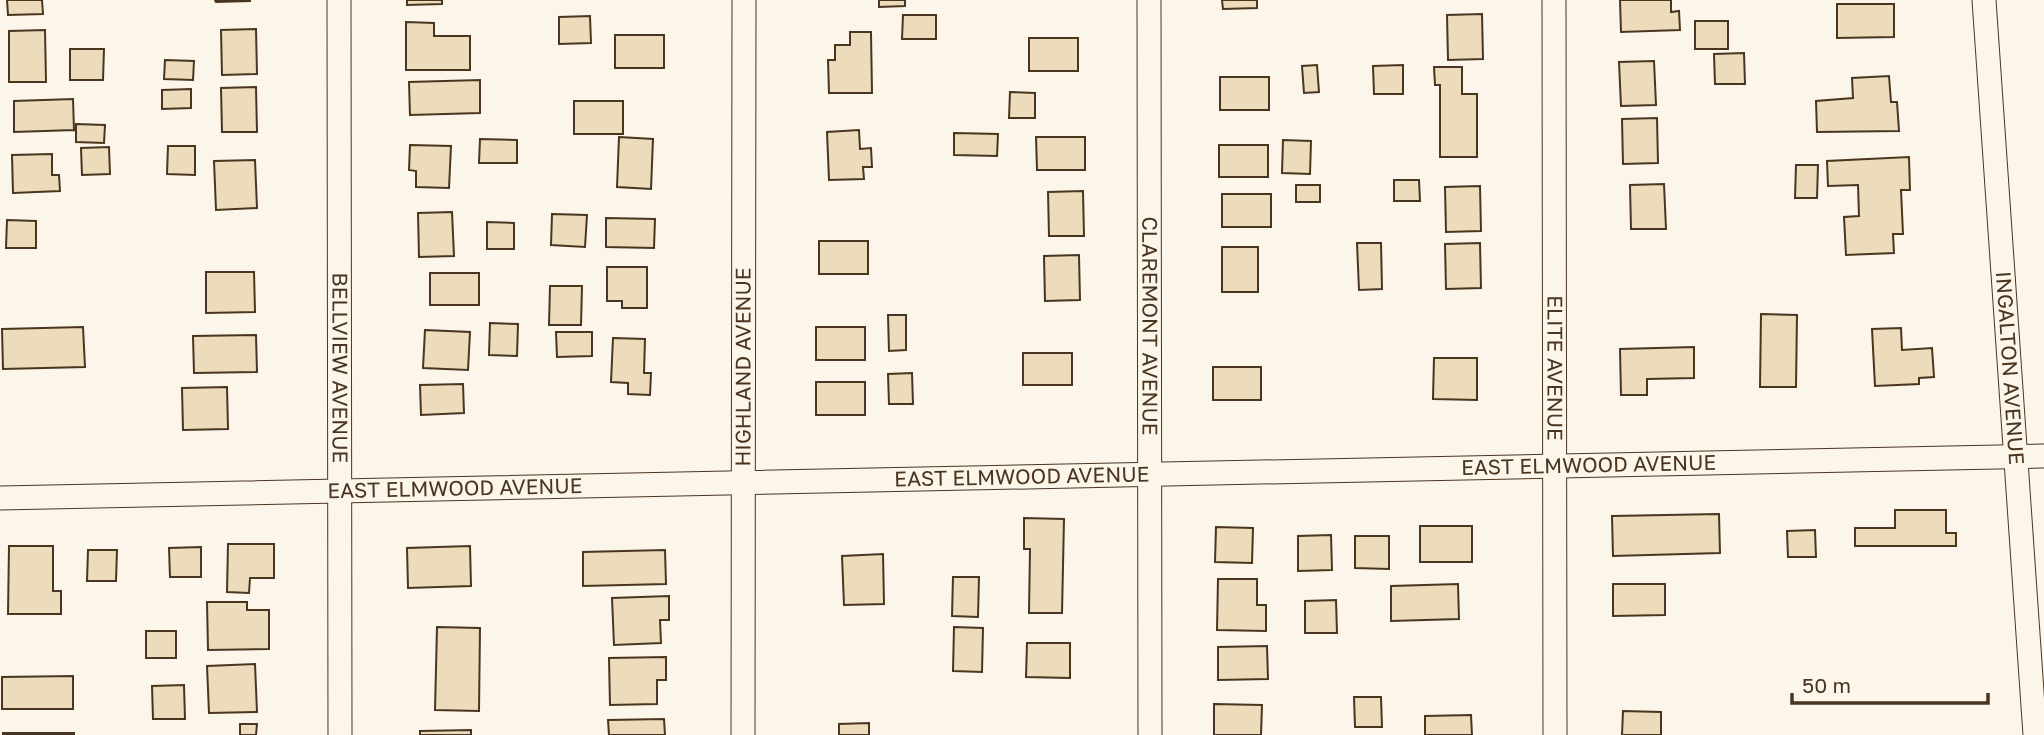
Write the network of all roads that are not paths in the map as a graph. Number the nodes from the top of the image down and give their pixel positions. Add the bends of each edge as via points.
1 (339, 0) edge
2 (744, 0) edge
3 (1149, 0) edge
4 (1554, 0) edge
5 (1984, 0) edge
6 (2016, 456) junction
7 (2044, 456) edge
8 (1555, 466) junction
9 (1150, 474) junction
10 (745, 483) junction
11 (340, 491) junction
12 (0, 498) edge
13 (340, 735) edge
14 (743, 735) edge
15 (1150, 735) edge
16 (1555, 735) edge
17 (2035, 735) edge

1 - 11 street, BELLVIEW AVENUE
2 - 10 street, HIGHLAND AVENUE
3 - 9 street, CLAREMONT AVENUE
4 - 8 street, ELITE AVENUE
5 - 6 street, INGALTON AVENUE
6 - 7 street, EAST ELMWOOD AVENUE
6 - 8 street, EAST ELMWOOD AVENUE
6 - 17 street, INGALTON AVENUE
8 - 9 street, EAST ELMWOOD AVENUE
8 - 16 street, ELITE AVENUE
9 - 10 street, EAST ELMWOOD AVENUE
9 - 15 street, CLAREMONT AVENUE
10 - 11 street, EAST ELMWOOD AVENUE
10 - 14 street, HIGHLAND AVENUE
11 - 12 street, EAST ELMWOOD AVENUE
11 - 13 street, BELLVIEW AVENUE

